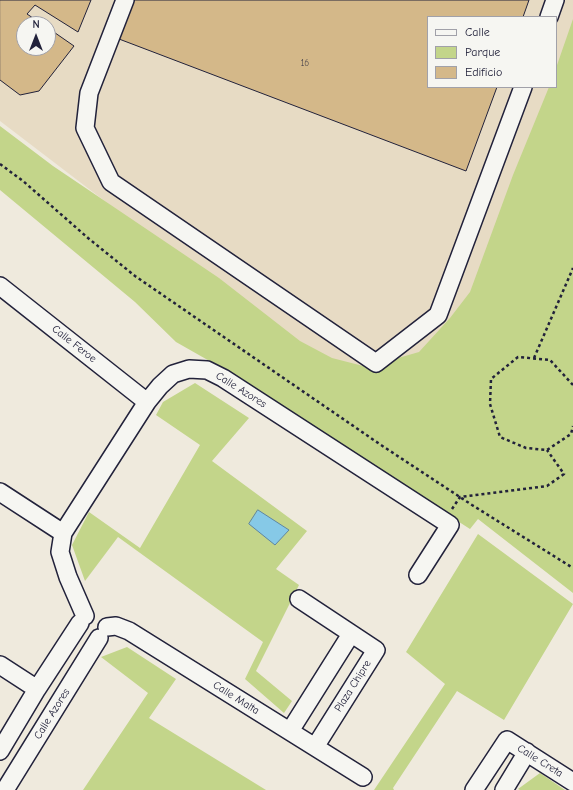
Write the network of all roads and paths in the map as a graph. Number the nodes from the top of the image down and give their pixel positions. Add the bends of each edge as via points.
1 (125, 0) edge
2 (555, 0) edge
3 (549, 16) edge
4 (523, 88) edge
5 (0, 164) edge
6 (573, 268) edge
7 (0, 286) edge
8 (534, 358) junction
9 (573, 385) edge
10 (147, 402) junction
11 (573, 426) edge
12 (547, 450) junction
13 (0, 492) edge
14 (460, 497) junction
15 (63, 533) junction
16 (573, 568) edge
17 (418, 575) dead end
18 (299, 599) dead end
19 (83, 620) junction
20 (103, 633) junction
21 (351, 634) junction
22 (0, 665) edge
23 (37, 689) junction
24 (290, 731) junction
25 (315, 747) junction
26 (0, 751) edge
27 (527, 752) junction
28 (363, 777) dead end
29 (573, 782) edge
30 (5, 790) edge
31 (474, 790) edge
32 (504, 790) edge

1 - 4 street via 89,94 85,128 111,182 376,363 438,315
2 - 3 street
5 - 14 path via 136,276
6 - 8 path
7 - 10 street, Calle Feroe
8 - 9 path via 550,360
8 - 12 path via 518,357 491,379 490,404 500,437 526,448
10 - 15 street, Calle Azores
10 - 17 street, Calle Azores via 172,374 188,369 207,370 223,378 450,525
11 - 12 path via 571,434
12 - 14 path via 564,474 548,486
13 - 15 street
14 - 16 path
15 - 19 street, Calle Azores via 60,552
18 - 21 street, Plaza Chipre
19 - 20 street via 81,632 87,638 95,640
19 - 20 street via 93,613 98,614 106,623
19 - 23 street
20 - 24 street, Calle Malta via 116,626 129,631
20 - 30 street, Calle Azores
21 - 24 street
21 - 25 street, Plaza Chipre via 376,650
22 - 23 street
23 - 26 street
24 - 25 street, Calle Malta
25 - 28 street, Calle Malta
27 - 29 street, Calle Creta
27 - 31 street, Calle Creta via 507,740
27 - 32 street

